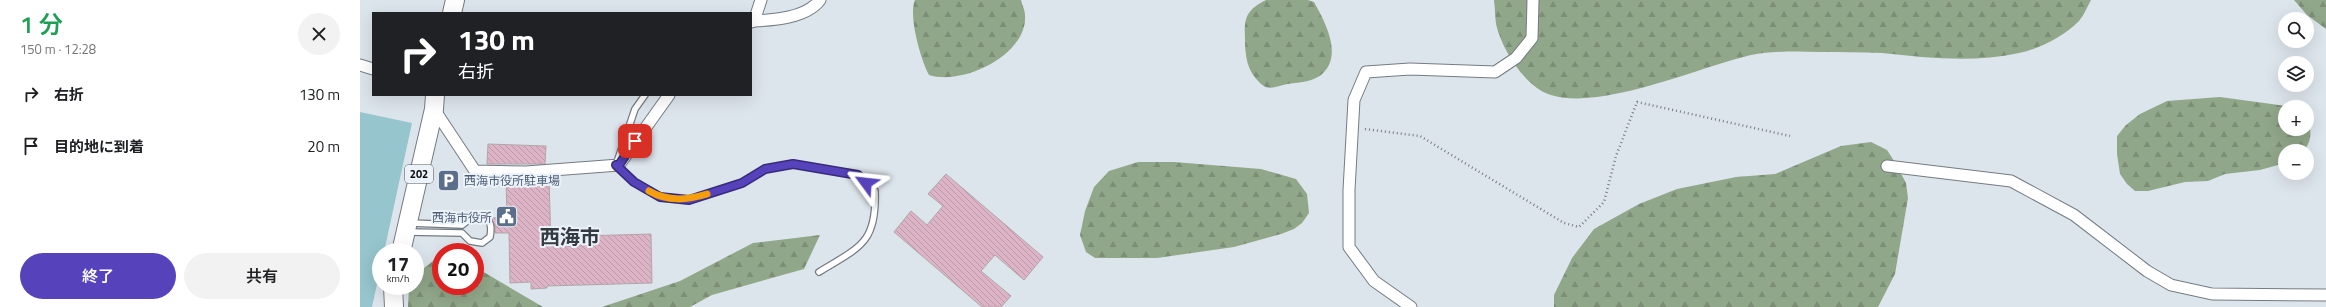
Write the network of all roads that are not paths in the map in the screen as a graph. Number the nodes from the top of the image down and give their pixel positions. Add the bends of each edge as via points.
1 (455, 0) edge
2 (761, 0) edge
3 (820, 0) edge
4 (1533, 0) edge
5 (452, 12) edge
6 (752, 22) edge
7 (360, 65) edge
8 (372, 69) edge
9 (644, 96) edge
10 (668, 96) edge
11 (434, 102) edge
12 (616, 165) junction
13 (1887, 166) dead end
14 (407, 227) junction
15 (403, 243) edge
16 (819, 272) dead end
17 (393, 295) edge
18 (2326, 295) edge
19 (394, 307) edge
20 (1411, 307) edge

1 - 5 highway
2 - 6 street
3 - 6 street via 799,13 775,20
4 - 20 street via 1532,38 1516,58 1495,72 1410,69 1366,72 1354,100 1349,190 1350,247 1374,281
7 - 8 street
9 - 12 lane via 635,109
10 - 12 street via 619,165
11 - 12 street via 475,170 526,172
11 - 14 highway, 202
12 - 16 lane via 634,182 660,197 689,200 742,183 765,169 793,164 858,175 875,191 876,213 870,235 852,252
13 - 18 street via 2011,182 2074,215 2147,271 2171,285 2212,294
14 - 14 lane via 462,225 470,218 481,214 492,227 490,237 482,243 470,241 462,233
14 - 15 highway, 202
17 - 19 highway

